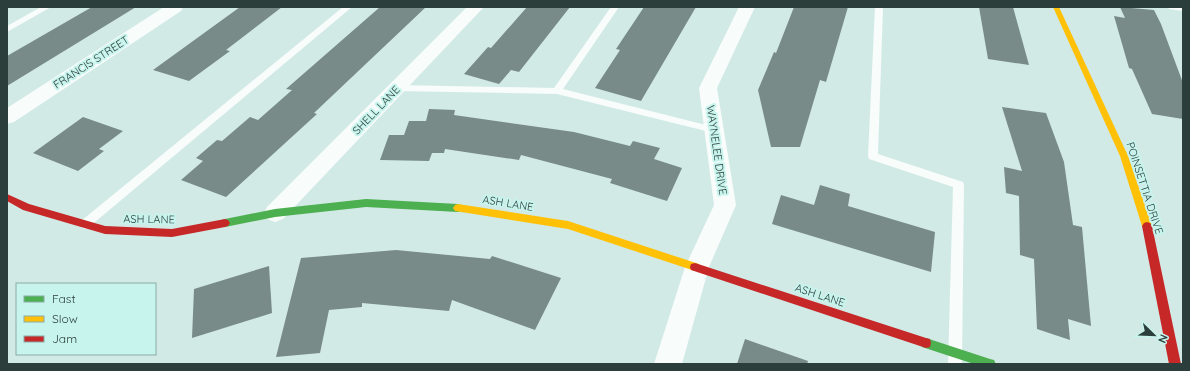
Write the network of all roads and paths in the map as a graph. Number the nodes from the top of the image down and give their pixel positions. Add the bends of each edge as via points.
1 (47, 7) edge
2 (175, 7) edge
3 (348, 7) edge
4 (476, 7) edge
5 (615, 7) edge
6 (747, 7) edge
7 (879, 7) edge
8 (1056, 7) edge
9 (1172, 7) edge
10 (1183, 9) edge
11 (7, 29) edge
12 (397, 88) junction
13 (557, 91) junction
14 (7, 117) edge
15 (714, 130) junction
16 (7, 197) edge
17 (275, 213) junction
18 (85, 224) junction
19 (697, 267) junction
20 (956, 352) junction
21 (668, 364) edge
22 (955, 364) edge
23 (990, 364) edge
24 (1175, 364) edge

1 - 11 lane
2 - 14 street, FRANCIS STREET
3 - 18 lane
4 - 12 street, SHELL LANE
5 - 13 lane
6 - 15 street, WAYNELEE DRIVE via 708,88
7 - 20 lane via 873,156 959,185
8 - 24 street, POINSETTIA DRIVE via 1124,156 1146,223
9 - 10 lane
12 - 13 lane
12 - 17 street, SHELL LANE
13 - 15 lane
15 - 19 street, WAYNELEE DRIVE via 725,205
16 - 18 street, ASH LANE via 26,207
17 - 18 street, ASH LANE via 172,232 105,230
17 - 19 street, ASH LANE via 366,203 484,211 568,225
19 - 20 street, ASH LANE
19 - 21 street, WAYNELEE DRIVE
20 - 22 lane
20 - 23 street, ASH LANE

